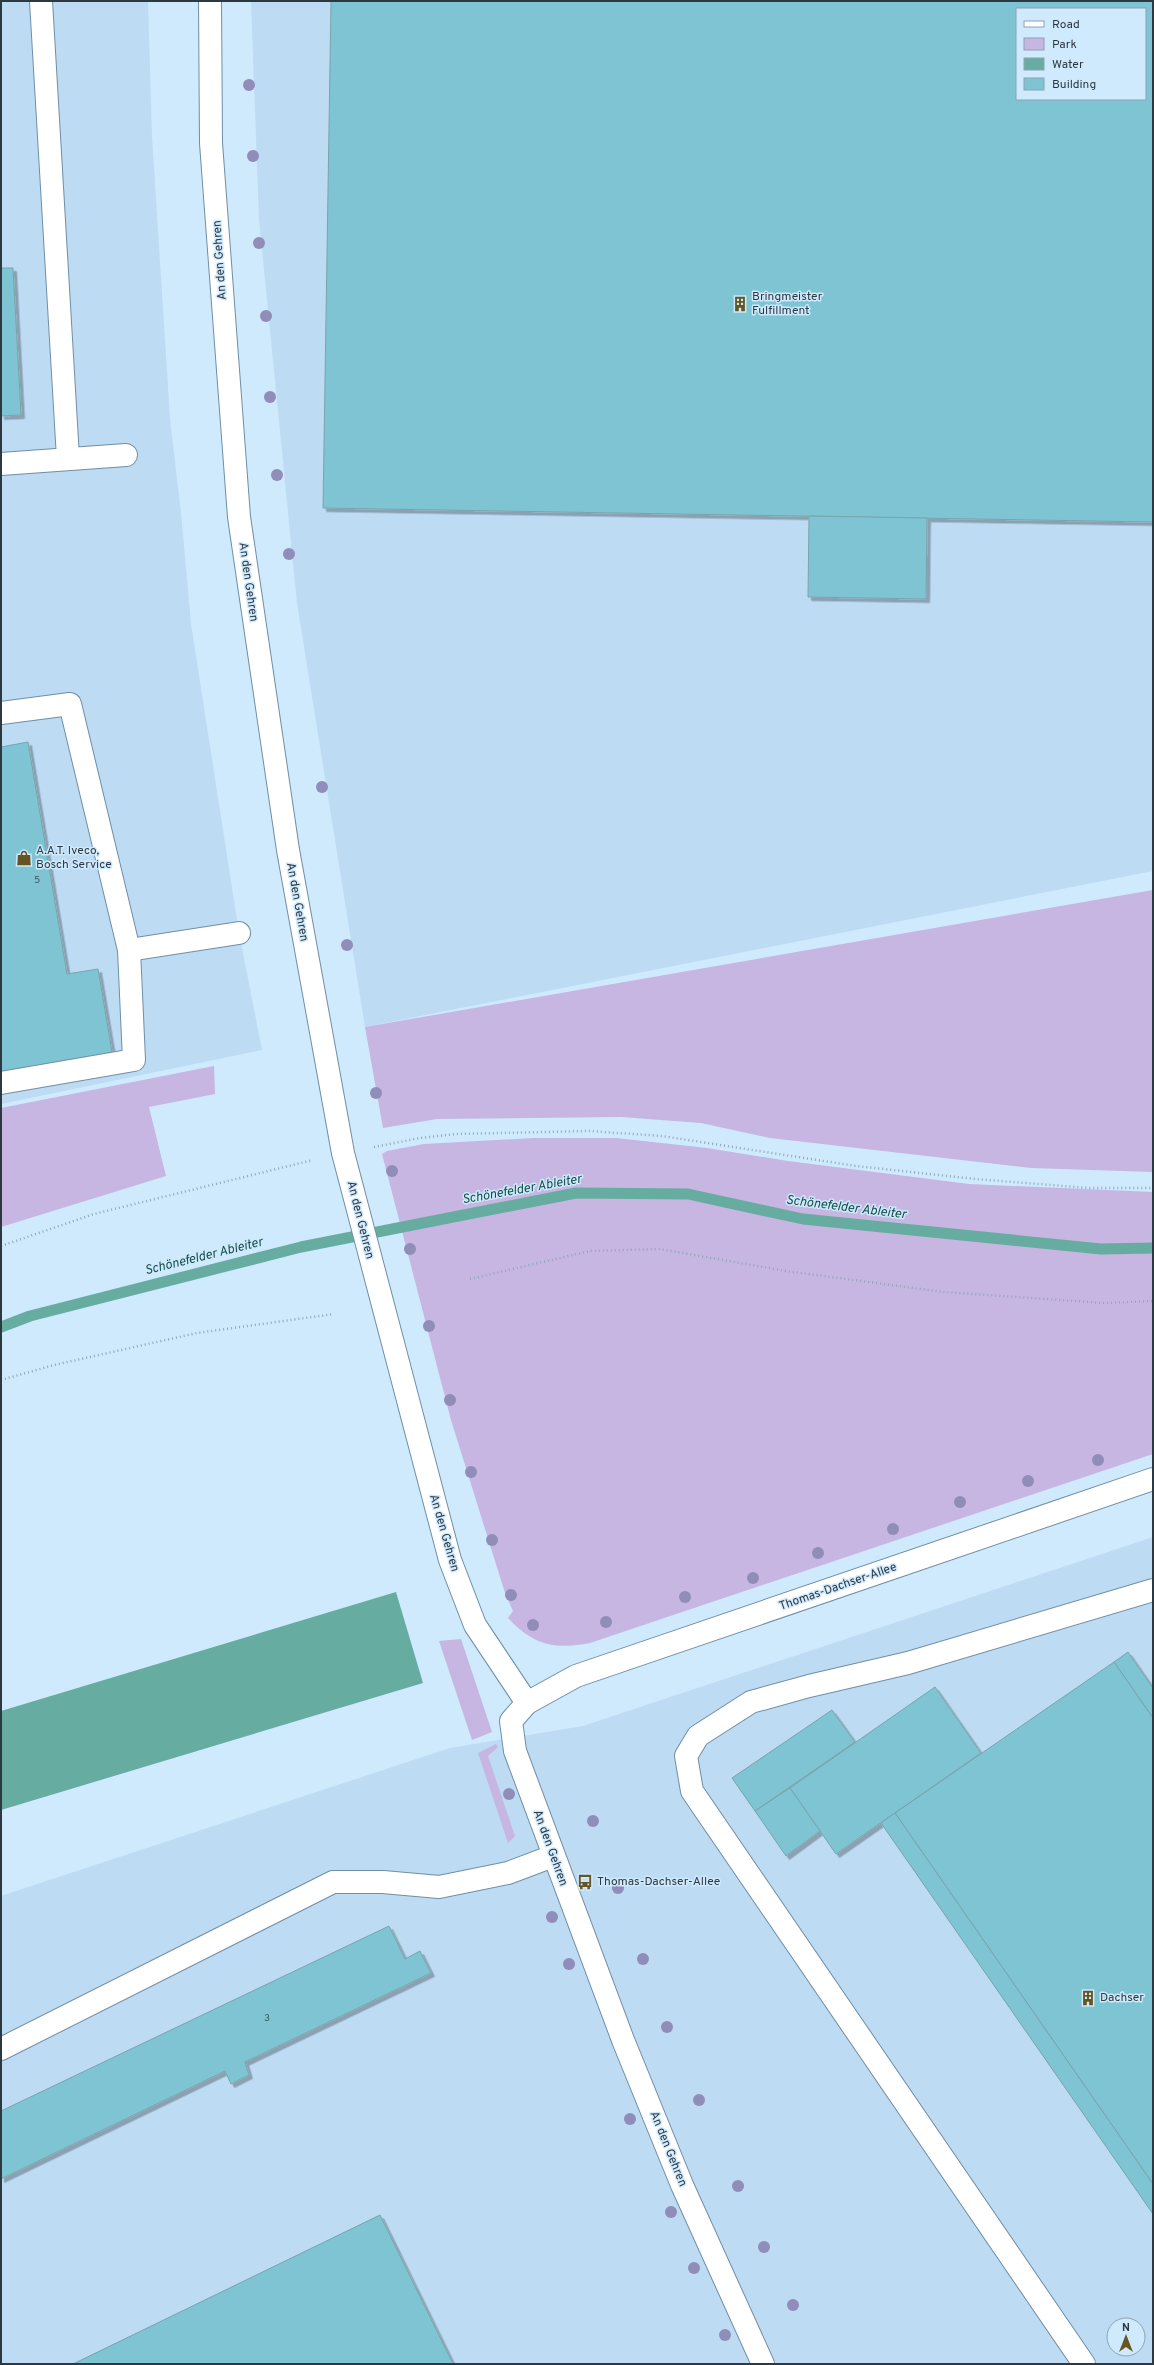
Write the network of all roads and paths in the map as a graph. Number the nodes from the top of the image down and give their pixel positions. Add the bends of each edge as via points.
1 (42, 1) edge
2 (210, 1) edge
3 (126, 455) dead end
4 (68, 458) junction
5 (1, 464) edge
6 (1, 713) edge
7 (239, 933) dead end
8 (129, 950) junction
9 (1, 1083) edge
10 (343, 1153) junction
11 (289, 1165) dead end
12 (1153, 1188) edge
13 (1, 1246) edge
14 (470, 1279) dead end
15 (1153, 1301) edge
16 (334, 1314) dead end
17 (1, 1380) edge
18 (1153, 1479) edge
19 (1153, 1590) edge
20 (527, 1703) junction
21 (553, 1856) junction
22 (1, 2048) edge
23 (763, 2364) edge
24 (1084, 2364) edge

1 - 4 street
2 - 10 street, An den Gehren via 211,143 239,517 288,850
3 - 4 street
4 - 5 street
6 - 8 street via 70,704
7 - 8 street
8 - 9 street via 134,1060
10 - 12 path via 420,1138 456,1134 589,1131 662,1136 856,1166 974,1179 1089,1188
10 - 20 street, An den Gehren via 450,1560 475,1625
11 - 13 path via 94,1214
14 - 15 path via 590,1251 660,1249 786,1271 944,1292 1104,1303
16 - 17 path via 197,1333 54,1365
18 - 20 street, Thomas-Dachser-Allee via 576,1676
19 - 24 street via 908,1663 751,1702 698,1736 686,1756 692,1791
20 - 21 street, An den Gehren via 511,1721 515,1751
21 - 22 street via 508,1873 438,1887 383,1882 334,1882
21 - 23 street, An den Gehren via 620,2033 682,2185

